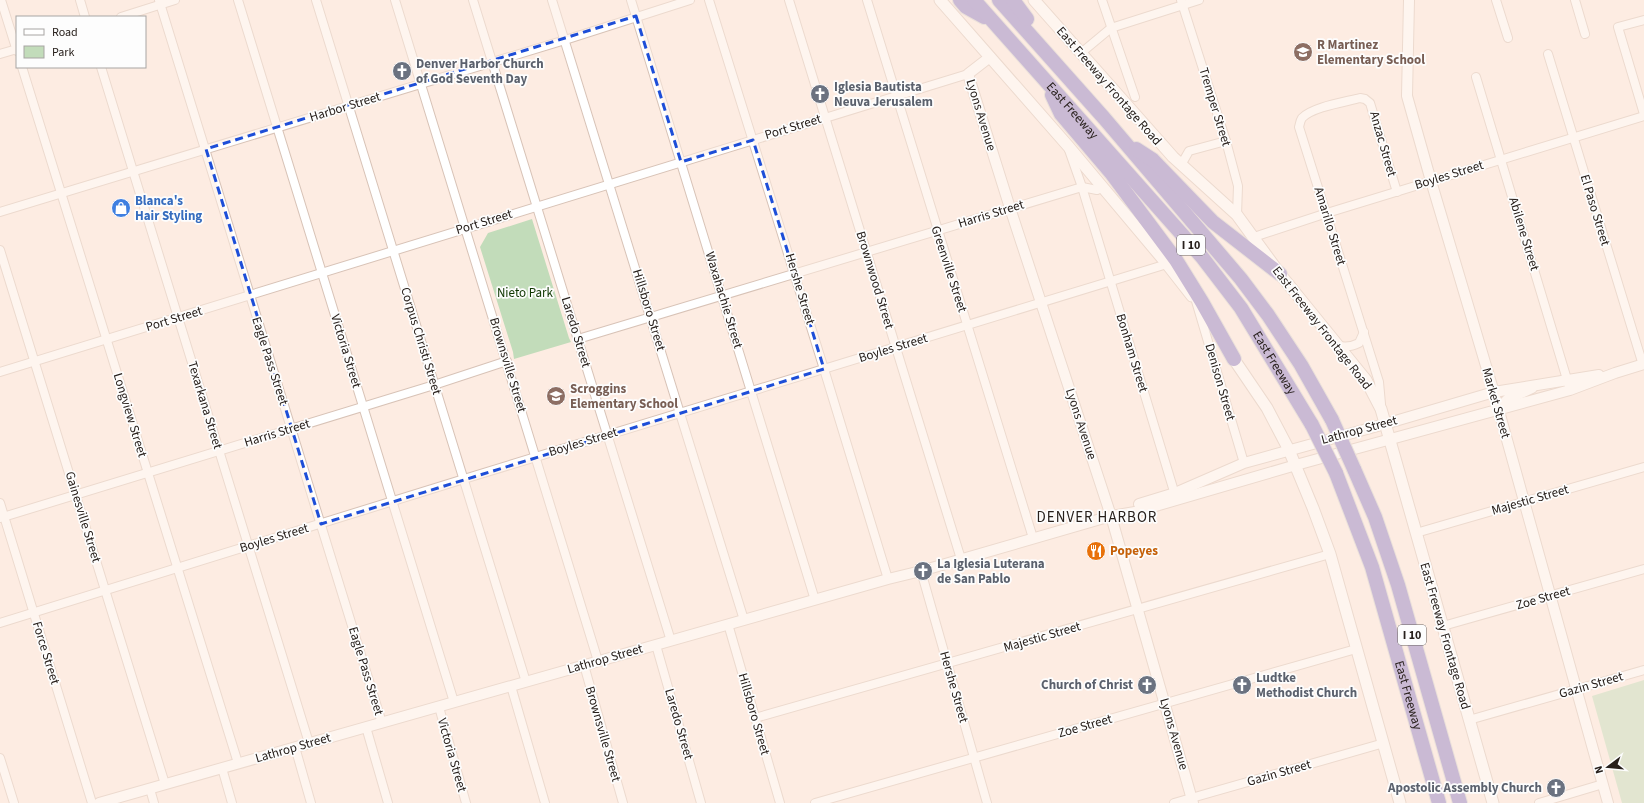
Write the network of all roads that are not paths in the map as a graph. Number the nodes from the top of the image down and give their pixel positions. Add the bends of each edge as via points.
1 (1, 0) edge
2 (80, 0) edge
3 (175, 0) edge
4 (238, 0) edge
5 (316, 0) edge
6 (394, 0) edge
7 (474, 0) edge
8 (552, 0) edge
9 (631, 0) edge
10 (690, 0) edge
11 (709, 0) edge
12 (789, 0) edge
13 (867, 0) edge
14 (940, 0) edge
15 (960, 0) edge
16 (974, 0) edge
17 (999, 0) edge
18 (1013, 0) edge
19 (1034, 0) edge
20 (1102, 0) edge
21 (1199, 0) edge
22 (1409, 0) edge
23 (1496, 0) edge
24 (1575, 0) edge
25 (160, 2) edge
26 (1182, 2) edge
27 (86, 16) edge
28 (124, 16) edge
29 (636, 16) junction
30 (1644, 20) edge
31 (992, 21) junction
32 (1111, 28) junction
33 (1585, 34) dead end
34 (1508, 38) dead end
35 (565, 40) junction
36 (1039, 45) junction
37 (16, 46) edge
38 (16, 49) edge
39 (1081, 53) junction
40 (0, 54) edge
41 (1548, 54) dead end
42 (990, 57) junction
43 (492, 61) junction
44 (22, 68) edge
45 (101, 68) edge
46 (968, 74) junction
47 (1476, 77) dead end
48 (1046, 82) junction
49 (420, 84) junction
50 (896, 95) junction
51 (1134, 97) dead end
52 (348, 106) junction
53 (1644, 115) edge
54 (825, 118) junction
55 (1300, 120) joint
56 (277, 127) junction
57 (1573, 137) junction
58 (753, 140) junction
59 (1226, 141) junction
60 (1124, 142) junction
61 (1068, 146) junction
62 (206, 149) junction
63 (1502, 159) junction
64 (681, 162) junction
65 (1181, 164) junction
66 (133, 172) junction
67 (1431, 181) junction
68 (609, 185) junction
69 (1082, 187) junction
70 (1099, 188) junction
71 (1396, 192) junction
72 (61, 194) junction
73 (1087, 205) junction
74 (537, 206) junction
75 (1010, 208) junction
76 (0, 212) edge
77 (1326, 213) junction
78 (1237, 215) junction
79 (466, 228) junction
80 (937, 230) junction
81 (1254, 237) junction
82 (0, 250) edge
83 (394, 250) junction
84 (866, 252) junction
85 (1167, 264) junction
86 (322, 273) junction
87 (795, 273) junction
88 (1280, 274) junction
89 (1110, 281) junction
90 (250, 295) junction
91 (723, 295) junction
92 (1196, 301) junction
93 (1041, 302) junction
94 (178, 317) junction
95 (651, 317) junction
96 (967, 324) junction
97 (1364, 332) junction
98 (107, 340) junction
99 (578, 340) junction
100 (1337, 345) junction
101 (895, 347) junction
102 (1234, 359) junction
103 (34, 361) junction
104 (507, 361) junction
105 (1643, 364) edge
106 (824, 369) junction
107 (0, 372) edge
108 (1615, 372) junction
109 (1567, 379) junction
110 (1545, 383) junction
111 (434, 385) junction
112 (1570, 390) junction
113 (752, 391) junction
114 (1494, 392) junction
115 (364, 407) junction
116 (1381, 409) junction
117 (1498, 409) junction
118 (680, 413) junction
119 (1385, 424) junction
120 (292, 428) junction
121 (608, 435) junction
122 (1389, 440) junction
123 (1289, 450) junction
124 (219, 451) junction
125 (536, 457) junction
126 (1244, 463) junction
127 (1296, 465) junction
128 (1644, 467) edge
129 (148, 474) junction
130 (464, 479) junction
131 (76, 495) junction
132 (1176, 497) junction
133 (392, 501) junction
134 (1524, 502) junction
135 (0, 503) edge
136 (1111, 516) junction
137 (2, 518) edge
138 (321, 524) junction
139 (1416, 533) junction
140 (1033, 538) junction
141 (248, 546) junction
142 (1330, 554) junction
143 (961, 559) junction
144 (177, 568) junction
145 (1644, 569) edge
146 (921, 571) junction
147 (888, 579) junction
148 (105, 590) junction
149 (1550, 596) junction
150 (815, 600) junction
151 (1138, 609) junction
152 (33, 613) junction
153 (744, 620) junction
154 (0, 623) edge
155 (728, 624) junction
156 (1443, 626) junction
157 (671, 641) junction
158 (656, 645) junction
159 (1356, 649) junction
160 (598, 661) junction
161 (947, 664) junction
162 (584, 665) junction
163 (1644, 670) edge
164 (526, 682) junction
165 (511, 686) junction
166 (1576, 690) junction
167 (454, 702) junction
168 (1165, 704) junction
169 (438, 707) junction
170 (755, 718) junction
171 (1469, 720) junction
172 (382, 723) junction
173 (366, 727) junction
174 (309, 743) junction
175 (1384, 743) junction
176 (295, 747) junction
177 (0, 758) edge
178 (974, 758) junction
179 (238, 763) junction
180 (222, 768) junction
181 (165, 784) junction
182 (1602, 784) junction
183 (150, 788) junction
184 (1193, 800) edge
185 (14, 803) edge
186 (92, 803) edge
187 (99, 803) edge
188 (154, 803) edge
189 (232, 803) edge
190 (311, 803) edge
191 (388, 803) edge
192 (466, 803) edge
193 (545, 803) edge
194 (623, 803) edge
195 (702, 803) edge
196 (780, 803) edge
197 (815, 803) edge
198 (987, 803) edge
199 (1174, 803) edge
200 (1400, 803) edge
201 (1440, 803) edge
202 (1460, 803) edge
203 (1493, 803) edge
204 (1539, 803) edge
205 (1608, 803) edge

1 - 37 street
2 - 27 street
3 - 25 street
4 - 56 street, Victoria Street
5 - 52 street, Corpus Christi Street
6 - 49 street, Brownsville Street
7 - 43 street, Laredo Street
8 - 35 street, Hillsboro Street
9 - 29 street, Waxahachie Street
10 - 29 street, Harbor Street
11 - 58 street, Hershe Street
12 - 54 street, Brownwood Street
13 - 50 street, Greenville Street
14 - 42 main road
15 - 31 highway via 966,7
16 - 31 highway, East Freeway / I 10
17 - 36 highway, East Freeway / I 10
18 - 36 highway via 1024,14
19 - 39 main road, East Freeway Frontage Road
20 - 32 street
21 - 26 street
22 - 67 street, Market Street via 1407,96
23 - 34 street
24 - 33 street
25 - 28 street
25 - 62 street, Eagle Pass Street
26 - 32 street
26 - 59 street, Tremper Street
29 - 35 street, Harbor Street
29 - 64 street, Waxahachie Street
30 - 53 street via 1618,27
31 - 48 highway, East Freeway / I 10
32 - 39 street
32 - 51 street
35 - 43 street, Harbor Street
35 - 68 street, Hillsboro Street
36 - 60 highway, East Freeway / I 10
38 - 40 street
39 - 65 main road, East Freeway Frontage Road via 1144,126
41 - 57 street, El Paso Street
42 - 46 street, Lyons Avenue
42 - 61 main road
43 - 49 street, Harbor Street
43 - 74 street, Laredo Street
44 - 72 street, Longview Street
45 - 66 street, Texarkana Street
46 - 50 street, Port Street
46 - 75 street, Lyons Avenue
47 - 63 street, Abilene Street
48 - 102 highway via 1061,114 1112,174 1176,260
48 - 201 highway, East Freeway / I 10, bridge via 1202,257 1245,314 1312,426 1336,473 1372,567
49 - 52 street, Harbor Street
49 - 79 street, Brownsville Street
50 - 54 street, Port Street
50 - 80 street, Greenville Street
52 - 56 street, Harbor Street
52 - 83 street, Corpus Christi Street
53 - 57 street, Boyles Street
54 - 58 street, Port Street
54 - 84 street, Brownwood Street
55 - 71 street, Anzac Street via 1316,110 1360,98 1365,99 1370,103
55 - 77 street, Amarillo Street via 1299,127
56 - 62 street, Harbor Street
56 - 86 street, Victoria Street
57 - 63 street, Boyles Street
57 - 105 street, El Paso Street
58 - 64 street, Port Street
58 - 87 street, Hershe Street
59 - 65 street via 1189,151
59 - 78 street, Tremper Street via 1238,186
60 - 88 highway via 1154,160 1213,222
60 - 202 highway, East Freeway / I 10, bridge via 1241,279 1268,315 1332,420 1375,517 1398,585
61 - 69 street, Bonham Street
61 - 70 main road
62 - 66 street, Harbor Street
62 - 90 street, Eagle Pass Street
63 - 67 street, Boyles Street
63 - 109 street, Abilene Street
64 - 68 street, Port Street
64 - 91 street, Waxahachie Street
65 - 78 main road, East Freeway Frontage Road
66 - 72 street, Harbor Street
66 - 94 street, Texarkana Street
67 - 71 street, Boyles Street
67 - 114 street, Market Street
68 - 74 street, Port Street
68 - 95 street, Hillsboro Street
69 - 70 street
69 - 73 street, Bonham Street
69 - 75 street, Harris Street
70 - 73 street
70 - 85 main road
71 - 77 street, Boyles Street
72 - 76 street, Harbor Street
72 - 98 street, Longview Street
73 - 89 street, Bonham Street
74 - 79 street, Port Street
74 - 99 street, Laredo Street
75 - 80 street, Harris Street
75 - 93 street, Lyons Avenue
77 - 81 street, Boyles Street
77 - 97 street, Amarillo Street
78 - 81 main road, East Freeway Frontage Road
79 - 83 street, Port Street
79 - 104 street, Brownsville Street
80 - 84 street, Harris Street
80 - 96 street, Greenville Street
81 - 88 main road, East Freeway Frontage Road
82 - 103 street, Gainesville Street
83 - 86 street, Port Street
83 - 111 street, Corpus Christi Street
84 - 87 street, Harris Street
84 - 101 street, Brownwood Street
85 - 89 street, Boyles Street
85 - 92 main road
86 - 90 street, Port Street
86 - 115 street, Victoria Street
87 - 91 street, Harris Street
87 - 106 street, Hershe Street
88 - 100 main road, East Freeway Frontage Road
89 - 93 street, Boyles Street
89 - 132 street, Bonham Street
90 - 94 street, Port Street
90 - 120 street, Eagle Pass Street
91 - 95 street, Harris Street
91 - 113 street, Waxahachie Street
92 - 102 main road
92 - 126 street, Denison Street
93 - 96 street, Boyles Street
93 - 136 street, Lyons Avenue
94 - 98 street, Port Street
94 - 124 street, Texarkana Street
95 - 99 street, Harris Street
95 - 118 street, Hillsboro Street
96 - 101 street, Boyles Street
96 - 140 street, Greenville Street
97 - 100 street via 1359,343 1342,347
97 - 116 street, Amarillo Street via 1379,382
98 - 103 street, Port Street
98 - 129 street, Longview Street
99 - 121 street, Laredo Street
100 - 116 main road, East Freeway Frontage Road via 1366,380
101 - 106 street, Boyles Street
101 - 143 street, Brownwood Street
102 - 123 main road via 1267,408
103 - 107 street, Port Street
103 - 131 street, Gainesville Street
104 - 111 street, Harris Street
104 - 125 street, Brownsville Street
105 - 108 street, Lathrop Street
106 - 113 street, Boyles Street
106 - 147 street, Hershe Street
108 - 109 street, Lathrop Street
108 - 112 street, Lathrop Street
109 - 110 street, Lathrop Street
109 - 112 street, Abilene Street
110 - 114 street, Lathrop Street
110 - 117 street via 1508,399
111 - 115 street, Harris Street
111 - 130 street, Corpus Christi Street
112 - 117 street, Lathrop Street
113 - 118 street, Boyles Street
113 - 150 street, Waxahachie Street
114 - 117 street, Market Street
114 - 119 street, Lathrop Street
115 - 120 street, Harris Street
115 - 133 street, Victoria Street
116 - 119 main road, East Freeway Frontage Road
117 - 122 street, Lathrop Street
117 - 134 street, Market Street
118 - 121 street, Boyles Street
118 - 153 street, Hillsboro Street
119 - 122 main road, East Freeway Frontage Road
119 - 123 street, Lathrop Street
120 - 124 street, Harris Street
120 - 138 street, Eagle Pass Street
121 - 125 street, Boyles Street
121 - 157 street, Laredo Street
122 - 127 street, Lathrop Street
122 - 139 main road, East Freeway Frontage Road
123 - 126 street, Lathrop Street
123 - 127 main road
124 - 129 street, Harris Street
124 - 141 street, Texarkana Street
125 - 130 street, Boyles Street
125 - 160 street, Brownsville Street
126 - 132 street, Lathrop Street
127 - 132 street, Lathrop Street
127 - 142 main road
128 - 134 street, Majestic Street
129 - 131 street, Harris Street
129 - 144 street, Longview Street
130 - 133 street, Boyles Street
130 - 164 street, Corpus Christi Street
131 - 137 street, Harris Street
131 - 148 street, Gainesville Street
132 - 136 street, Lathrop Street via 1132,506
133 - 138 street, Boyles Street
133 - 167 street, Victoria Street
134 - 139 street, Majestic Street
134 - 149 street, Market Street
135 - 137 street, Force Street
136 - 140 street, Lathrop Street
136 - 151 street, Lyons Avenue
137 - 152 street, Force Street
138 - 141 street, Boyles Street
138 - 172 street, Eagle Pass Street
139 - 156 main road, East Freeway Frontage Road
140 - 143 street, Lathrop Street
141 - 144 street, Boyles Street
141 - 174 street, Texarkana Street
142 - 151 street, Majestic Street
142 - 159 main road
143 - 146 street, Lathrop Street
144 - 148 street, Boyles Street
144 - 179 street, Longview Street
145 - 149 street, Zoe Street
146 - 147 street, Lathrop Street
146 - 161 street, Hershe Street
147 - 150 street, Lathrop Street
148 - 152 street, Boyles Street
148 - 181 street, Gainesville Street
149 - 156 street, Zoe Street
149 - 166 street, Market Street
150 - 153 street, Lathrop Street
151 - 161 street, Majestic Street
151 - 168 street, Lyons Avenue
152 - 154 street, Boyles Street
152 - 186 street, Force Street
153 - 155 street, Lathrop Street
155 - 157 street, Lathrop Street
155 - 170 street, Hillsboro Street
156 - 171 main road, East Freeway Frontage Road
157 - 158 street, Lathrop Street
158 - 160 street, Lathrop Street
158 - 195 street, Laredo Street
159 - 168 street, Zoe Street
159 - 175 main road
160 - 162 street, Lathrop Street
161 - 170 street, Majestic Street
161 - 178 street, Hershe Street
162 - 164 street, Lathrop Street
162 - 194 street, Brownsville Street
163 - 166 street, Gazin Street
164 - 165 street, Lathrop Street
165 - 167 street, Lathrop Street
165 - 193 street
166 - 171 street, Gazin Street
166 - 182 street, Market Street
167 - 169 street, Lathrop Street
168 - 178 street, Zoe Street
168 - 184 street, Lyons Avenue
169 - 172 street, Lathrop Street
169 - 192 street, Victoria Street
170 - 196 street, Hillsboro Street
171 - 203 main road, East Freeway Frontage Road
172 - 173 street, Lathrop Street
173 - 174 street, Lathrop Street
173 - 191 street, Eagle Pass Street
174 - 176 street, Lathrop Street
175 - 184 street, Gazin Street
175 - 200 main road
176 - 179 street, Lathrop Street
176 - 190 street
177 - 185 street
178 - 197 street, Zoe Street
178 - 198 street, Hershe Street
179 - 180 street, Lathrop Street
180 - 181 street, Lathrop Street
180 - 189 street
181 - 183 street, Lathrop Street
182 - 204 street
182 - 205 street, Market Street
183 - 187 street, Lathrop Street
183 - 188 street
184 - 199 street, Gazin Street

